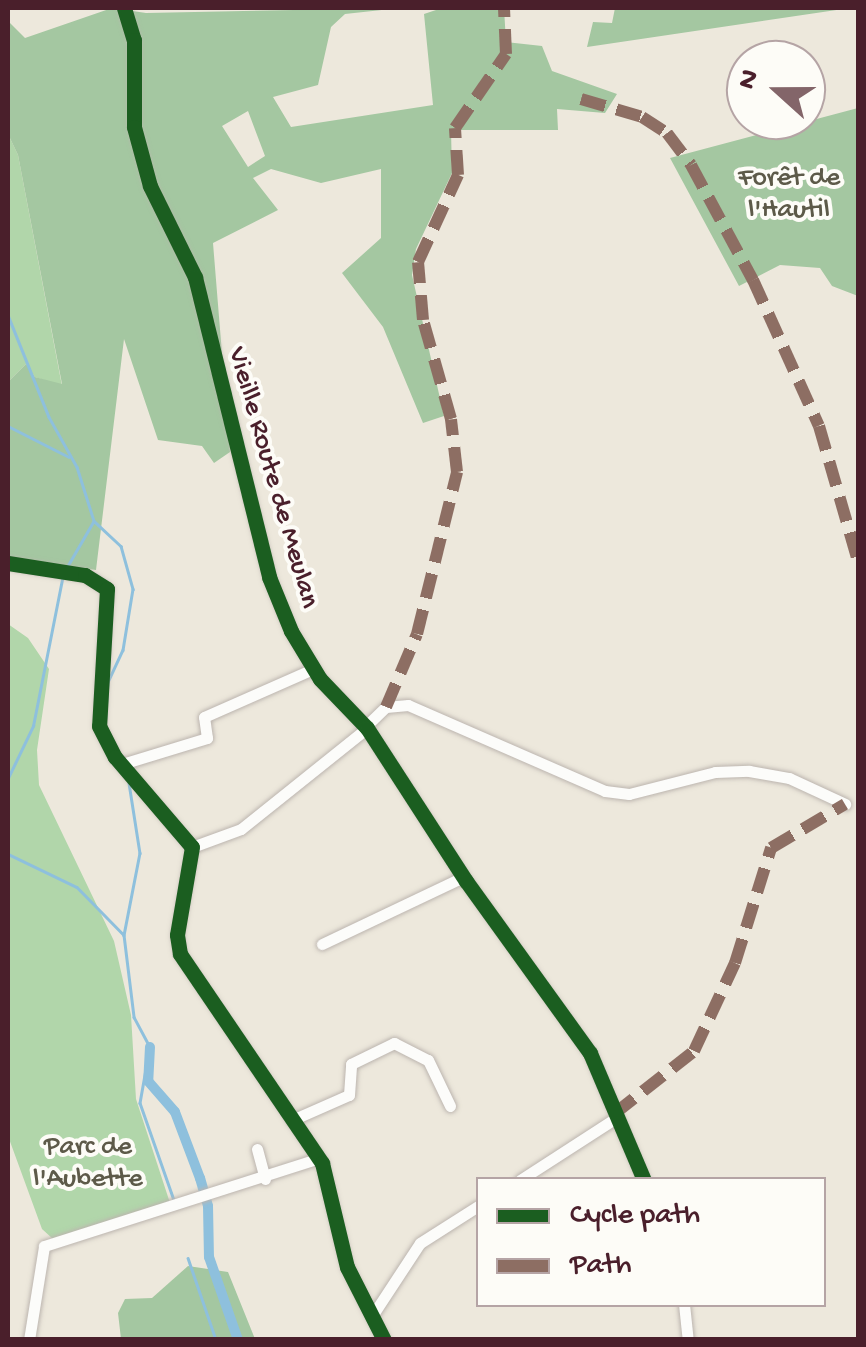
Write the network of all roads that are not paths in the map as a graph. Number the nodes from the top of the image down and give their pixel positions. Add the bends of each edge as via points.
1 (124, 8) edge
2 (8, 562) edge
3 (313, 670) junction
4 (367, 727) junction
5 (122, 764) junction
6 (845, 804) dead end
7 (192, 848) junction
8 (463, 877) junction
9 (322, 944) dead end
10 (450, 1106) dead end
11 (615, 1116) junction
12 (292, 1120) junction
13 (256, 1149) dead end
14 (316, 1159) junction
15 (524, 1177) edge
16 (643, 1177) edge
17 (265, 1179) junction
18 (476, 1207) edge
19 (684, 1307) edge
20 (372, 1316) junction
21 (377, 1337) edge
22 (29, 1340) edge
23 (688, 1340) edge

1 - 3 street, Vieille Route de Meulan via 134,40 134,126 150,186 194,278 269,577
2 - 5 street via 85,575 107,589 99,726
3 - 4 street, Vieille Route de Meulan
3 - 5 street via 204,717 206,738
4 - 6 street via 386,707 408,705 613,793 749,771 790,778
4 - 7 street via 241,829
4 - 8 street, Vieille Route de Meulan
5 - 7 street
7 - 12 street via 177,935 180,954
8 - 9 street
8 - 11 street, Vieille Route de Meulan via 590,1053
10 - 12 street via 428,1060 394,1043 351,1064 349,1095
11 - 15 street
11 - 16 street, Vieille Route de Meulan
12 - 14 street
13 - 17 street
14 - 17 street
14 - 20 street via 346,1267
17 - 22 street via 44,1246
18 - 20 street via 420,1244
19 - 23 street
20 - 21 street

